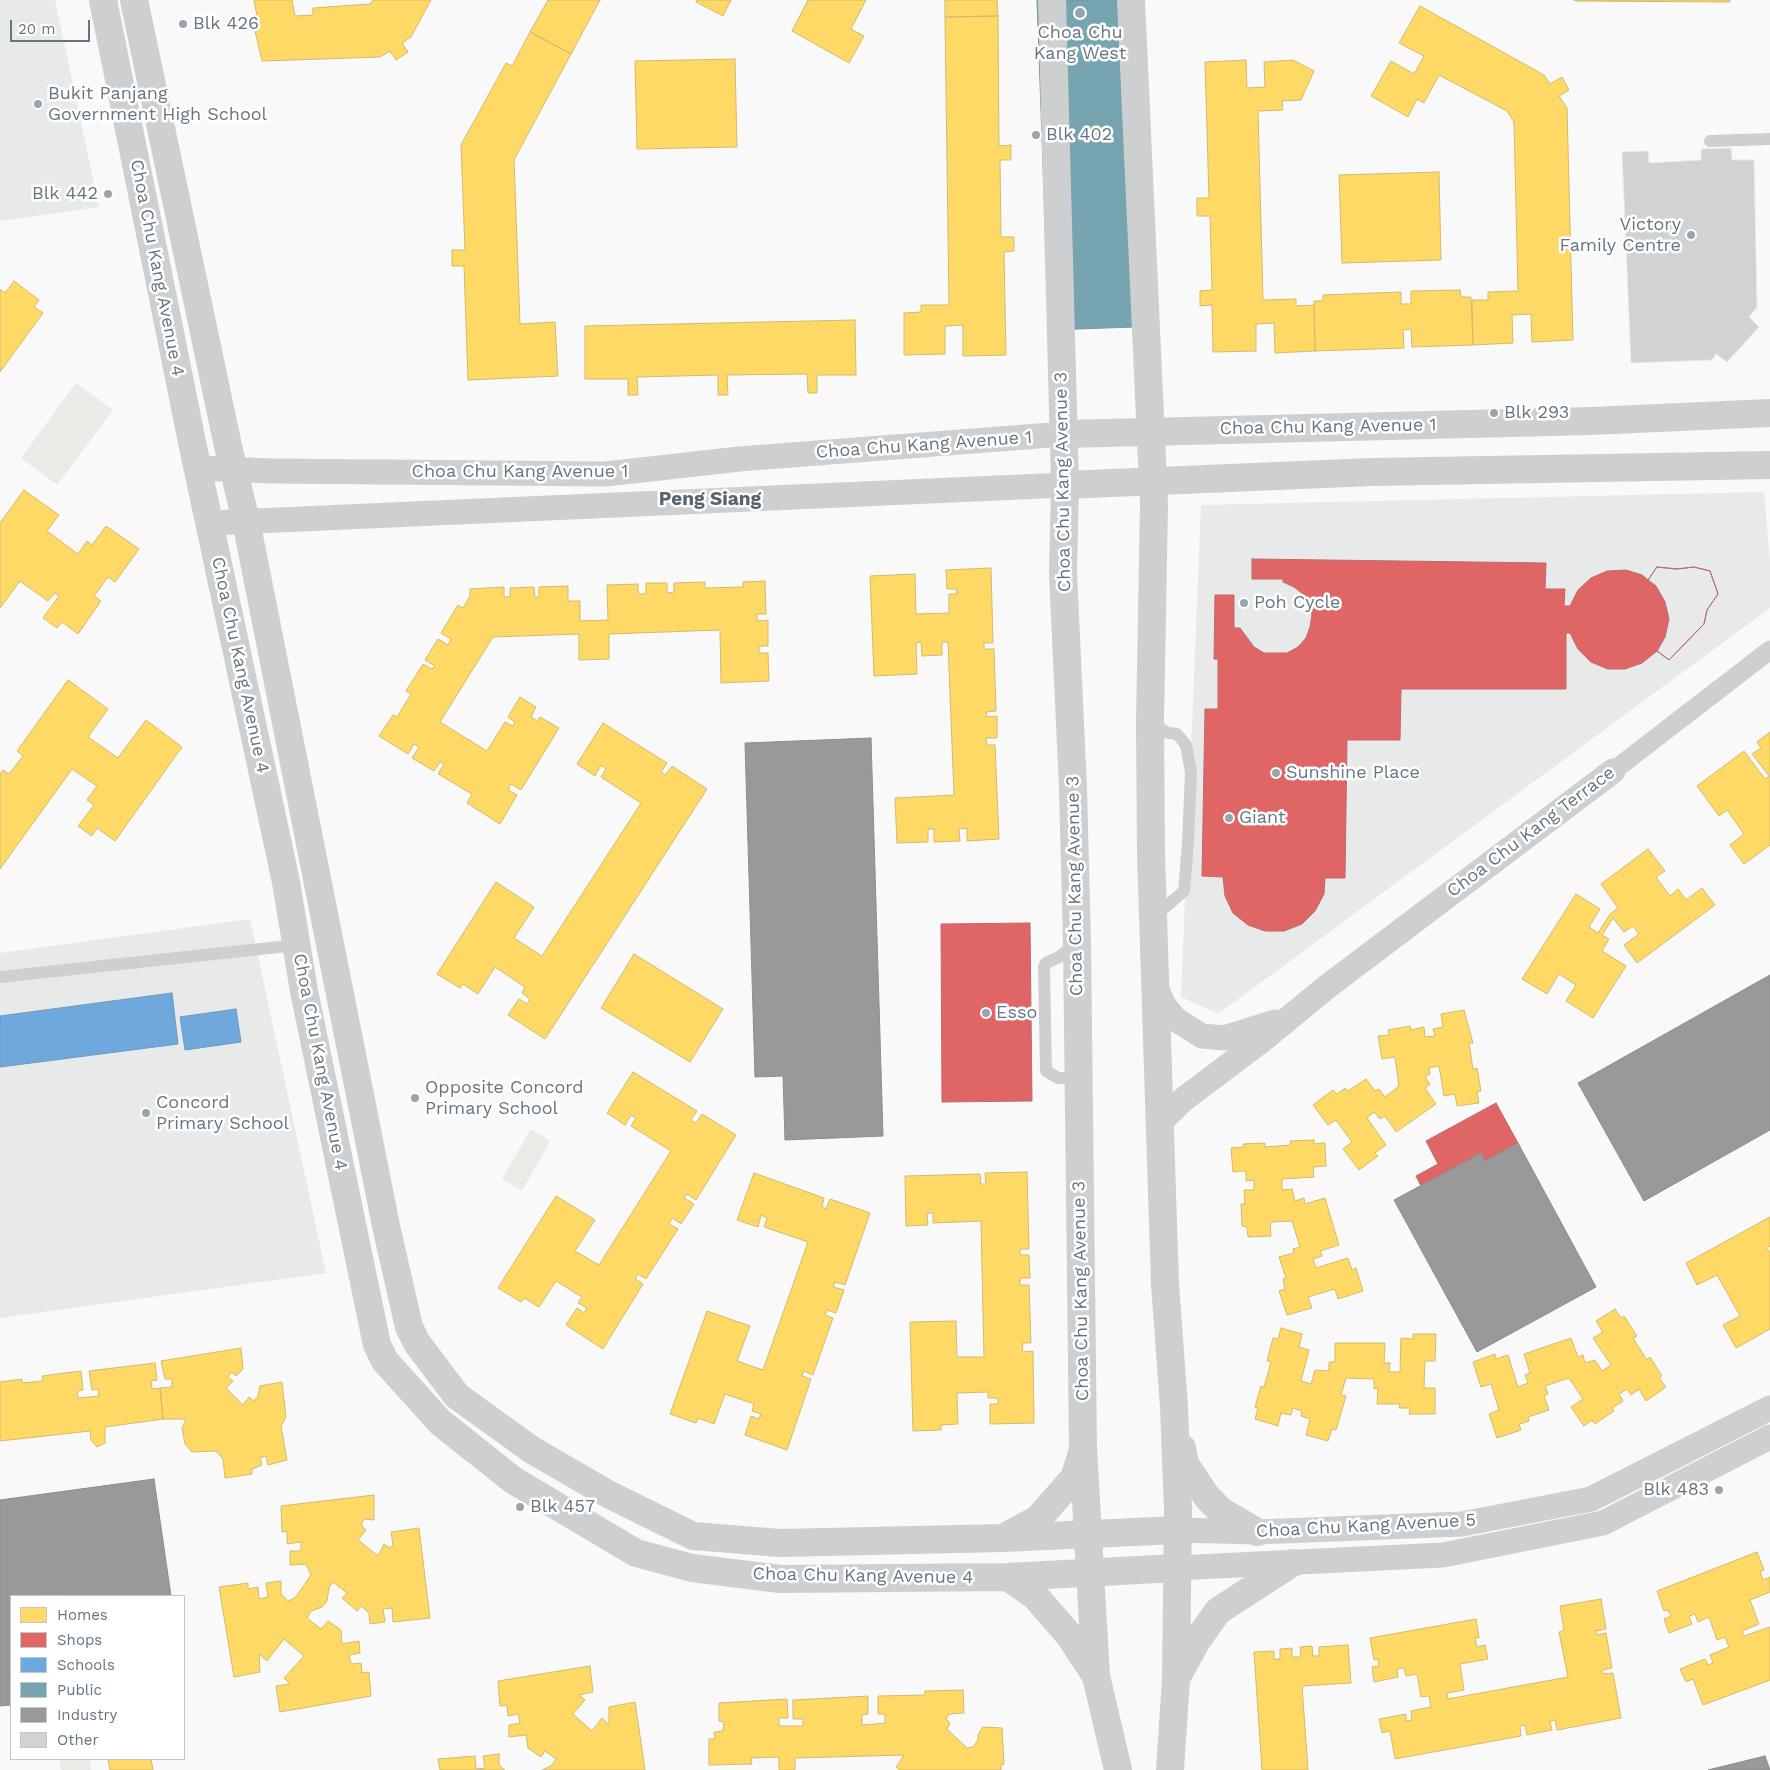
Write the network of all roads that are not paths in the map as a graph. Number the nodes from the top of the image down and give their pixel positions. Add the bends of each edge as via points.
1 (103, 0) edge
2 (134, 0) edge
3 (1052, 0) edge
4 (1131, 0) edge
5 (1770, 139) edge
6 (1710, 141) dead end
7 (1770, 412) edge
8 (1152, 431) junction
9 (1064, 434) junction
10 (1770, 465) edge
11 (198, 468) junction
12 (233, 469) junction
13 (1152, 481) junction
14 (1065, 484) junction
15 (246, 521) junction
16 (211, 523) junction
17 (1770, 650) edge
18 (1150, 722) junction
19 (1613, 771) joint
20 (1153, 919) junction
21 (297, 945) junction
22 (0, 977) edge
23 (1155, 984) junction
24 (1293, 1015) junction
25 (1160, 1122) junction
26 (1174, 1408) junction
27 (1770, 1408) edge
28 (1770, 1437) edge
29 (1083, 1448) junction
30 (1404, 1527) junction
31 (1177, 1530) junction
32 (1256, 1532) junction
33 (1088, 1535) junction
34 (1003, 1538) junction
35 (1406, 1557) junction
36 (1292, 1563) junction
37 (1176, 1568) junction
38 (1091, 1573) junction
39 (1008, 1578) junction
40 (1096, 1676) junction
41 (1176, 1679) junction
42 (1118, 1770) edge
43 (1170, 1770) edge

1 - 11 street, Choa Chu Kang Avenue 4
2 - 12 street, Choa Chu Kang Avenue 4
3 - 9 street, Choa Chu Kang Avenue 3
4 - 8 street
5 - 6 lane
7 - 8 street, Choa Chu Kang Avenue 1 via 1591,421
8 - 9 street, Choa Chu Kang Avenue 1
8 - 13 street
9 - 12 street, Choa Chu Kang Avenue 1 via 739,459 606,474
9 - 14 street, Choa Chu Kang Avenue 3
10 - 13 street, Choa Chu Kang Avenue 1 via 1409,471
11 - 12 street, Choa Chu Kang Avenue 1
11 - 16 street, Choa Chu Kang Avenue 4
12 - 15 street, Choa Chu Kang Avenue 4
13 - 14 street, Choa Chu Kang Avenue 1
13 - 18 street
14 - 15 street, Choa Chu Kang Avenue 1
14 - 29 street, Choa Chu Kang Avenue 3 via 1064,573 1077,943
15 - 16 street, Choa Chu Kang Avenue 1
15 - 34 street, Choa Chu Kang Avenue 4 via 386,1226 410,1327 417,1343 457,1396 532,1450 608,1494 693,1536 780,1543
16 - 21 street, Choa Chu Kang Avenue 4
17 - 19 street, Choa Chu Kang Terrace
18 - 20 street
18 - 20 lane via 1177,734 1186,745 1191,772 1184,892
19 - 24 street, Choa Chu Kang Terrace
20 - 23 street
21 - 22 lane
21 - 39 street, Choa Chu Kang Avenue 4 via 377,1345 385,1362 440,1422 521,1484 636,1553 683,1566 780,1579
23 - 24 street, Choa Chu Kang Terrace via 1163,1004 1175,1019 1202,1036 1224,1038
23 - 25 street
24 - 25 street, Choa Chu Kang Terrace via 1184,1099
25 - 26 street via 1165,1284
26 - 31 street
26 - 32 street via 1185,1464 1202,1490 1221,1511
27 - 30 street, Choa Chu Kang Avenue 5 via 1591,1499 1462,1524
28 - 35 street, Choa Chu Kang Avenue 5 via 1603,1523 1443,1555
29 - 33 street, Choa Chu Kang Avenue 3
29 - 34 street via 1074,1478 1038,1519
30 - 32 street, Choa Chu Kang Avenue 5
30 - 35 street
31 - 32 street, Choa Chu Kang Avenue 5
31 - 33 street, Choa Chu Kang Avenue 5
31 - 37 street
33 - 34 street, Choa Chu Kang Avenue 4
33 - 38 street, Choa Chu Kang Avenue 3
35 - 36 street, Choa Chu Kang Avenue 5
36 - 37 street, Choa Chu Kang Avenue 5
36 - 41 street via 1218,1611
37 - 38 street, Choa Chu Kang Avenue 5
37 - 41 street
38 - 39 street, Choa Chu Kang Avenue 4
38 - 40 street, Choa Chu Kang Avenue 3
39 - 40 street via 1034,1596 1069,1635
40 - 42 street, Choa Chu Kang Avenue 3
41 - 43 street

